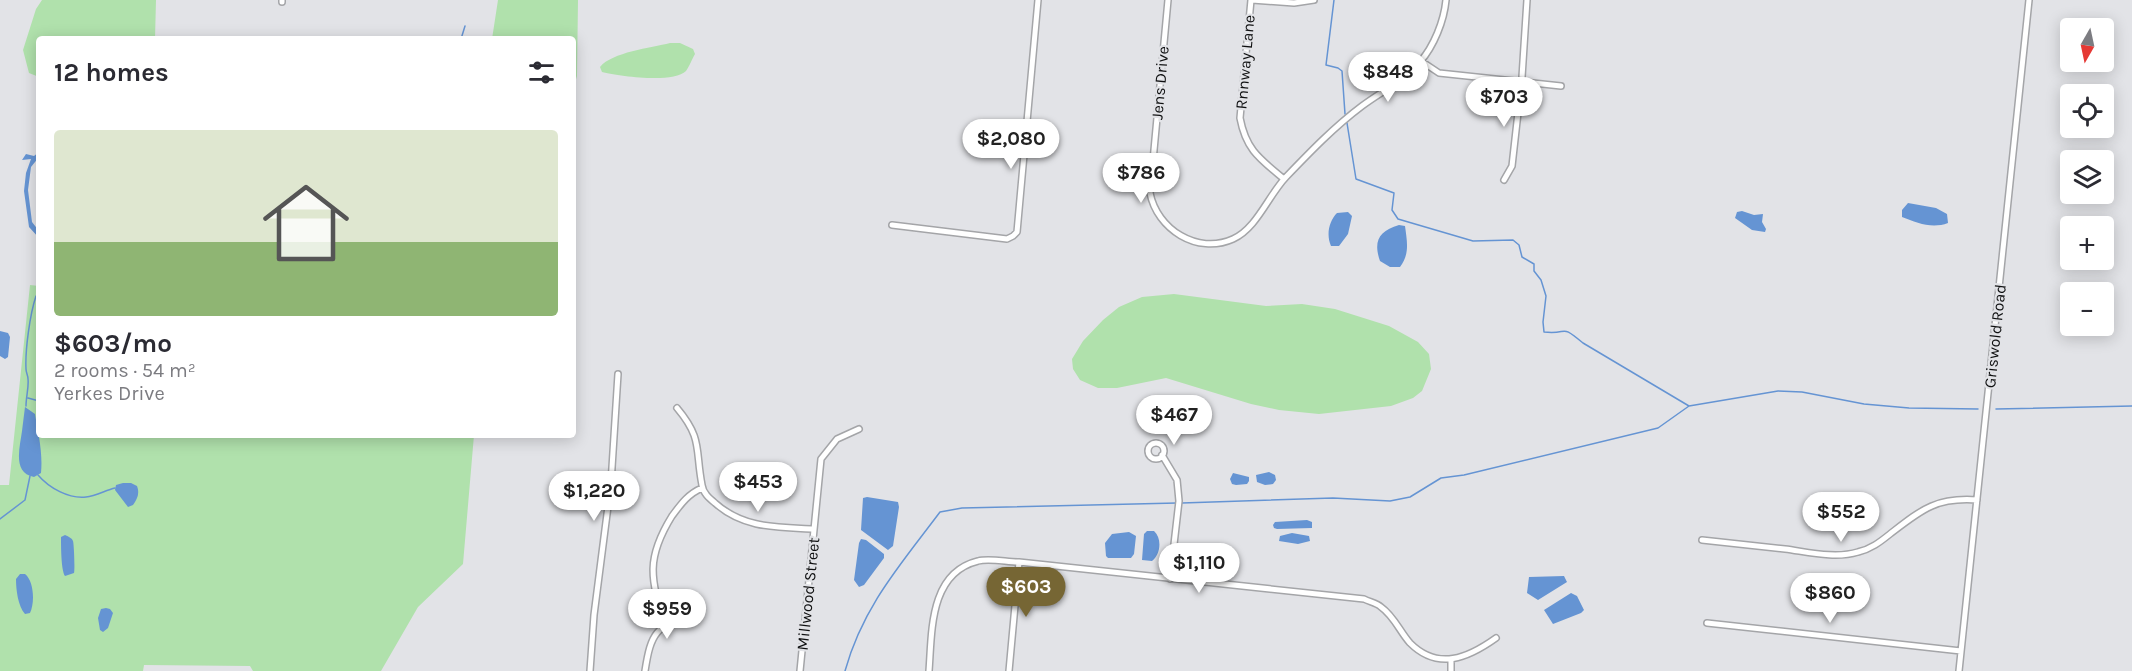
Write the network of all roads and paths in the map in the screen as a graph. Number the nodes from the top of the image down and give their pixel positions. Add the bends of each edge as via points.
1 (1038, 0) edge
2 (1168, 0) edge
3 (1251, 0) edge
4 (1314, 0) edge
5 (1446, 0) edge
6 (1527, 0) edge
7 (2029, 0) edge
8 (1421, 61) junction
9 (1521, 82) junction
10 (1561, 86) dead end
11 (1284, 179) junction
12 (1504, 180) dead end
13 (892, 225) dead end
14 (618, 374) dead end
15 (677, 408) dead end
16 (859, 429) dead end
17 (1162, 456) dead end
18 (702, 488) junction
19 (1977, 500) junction
20 (814, 530) junction
21 (1702, 540) dead end
22 (1019, 562) junction
23 (1170, 579) junction
24 (692, 613) dead end
25 (1707, 623) dead end
26 (665, 624) junction
27 (1496, 638) dead end
28 (1961, 651) junction
29 (1451, 661) junction
30 (590, 671) edge
31 (645, 671) edge
32 (800, 671) edge
33 (929, 671) edge
34 (1009, 671) edge
35 (1451, 671) edge
36 (1959, 671) edge

1 - 13 street via 1017,232 1003,238
2 - 11 street, Jens Drive via 1150,192 1157,212 1172,230 1189,240 1225,242 1246,231
3 - 4 street
3 - 11 street, Rnnway Lane via 1242,130 1250,148
5 - 8 street, Jens Drive via 1435,38
6 - 9 street
7 - 19 street, Griswold Road
8 - 9 street via 1439,73
8 - 11 street, Jens Drive via 1398,83 1331,131
9 - 10 street
9 - 12 street via 1512,166
14 - 30 street via 611,483
15 - 18 street via 698,445
16 - 20 street, Millwood Street via 837,439 821,459
17 - 23 street via 1177,480 1179,501
18 - 20 street via 720,508 743,522
18 - 26 street via 682,502 657,542 653,569
19 - 21 street via 1952,499 1933,504 1875,545 1854,553 1818,553
19 - 28 street, Griswold Road
20 - 32 street, Millwood Street
22 - 23 street
22 - 33 street via 978,561 957,571 943,588 935,608
22 - 34 street
23 - 29 street via 1364,599 1381,607 1422,654
24 - 26 street
25 - 28 street
26 - 31 street via 648,648
27 - 29 street via 1468,656
28 - 36 street, Griswold Road
29 - 35 street

